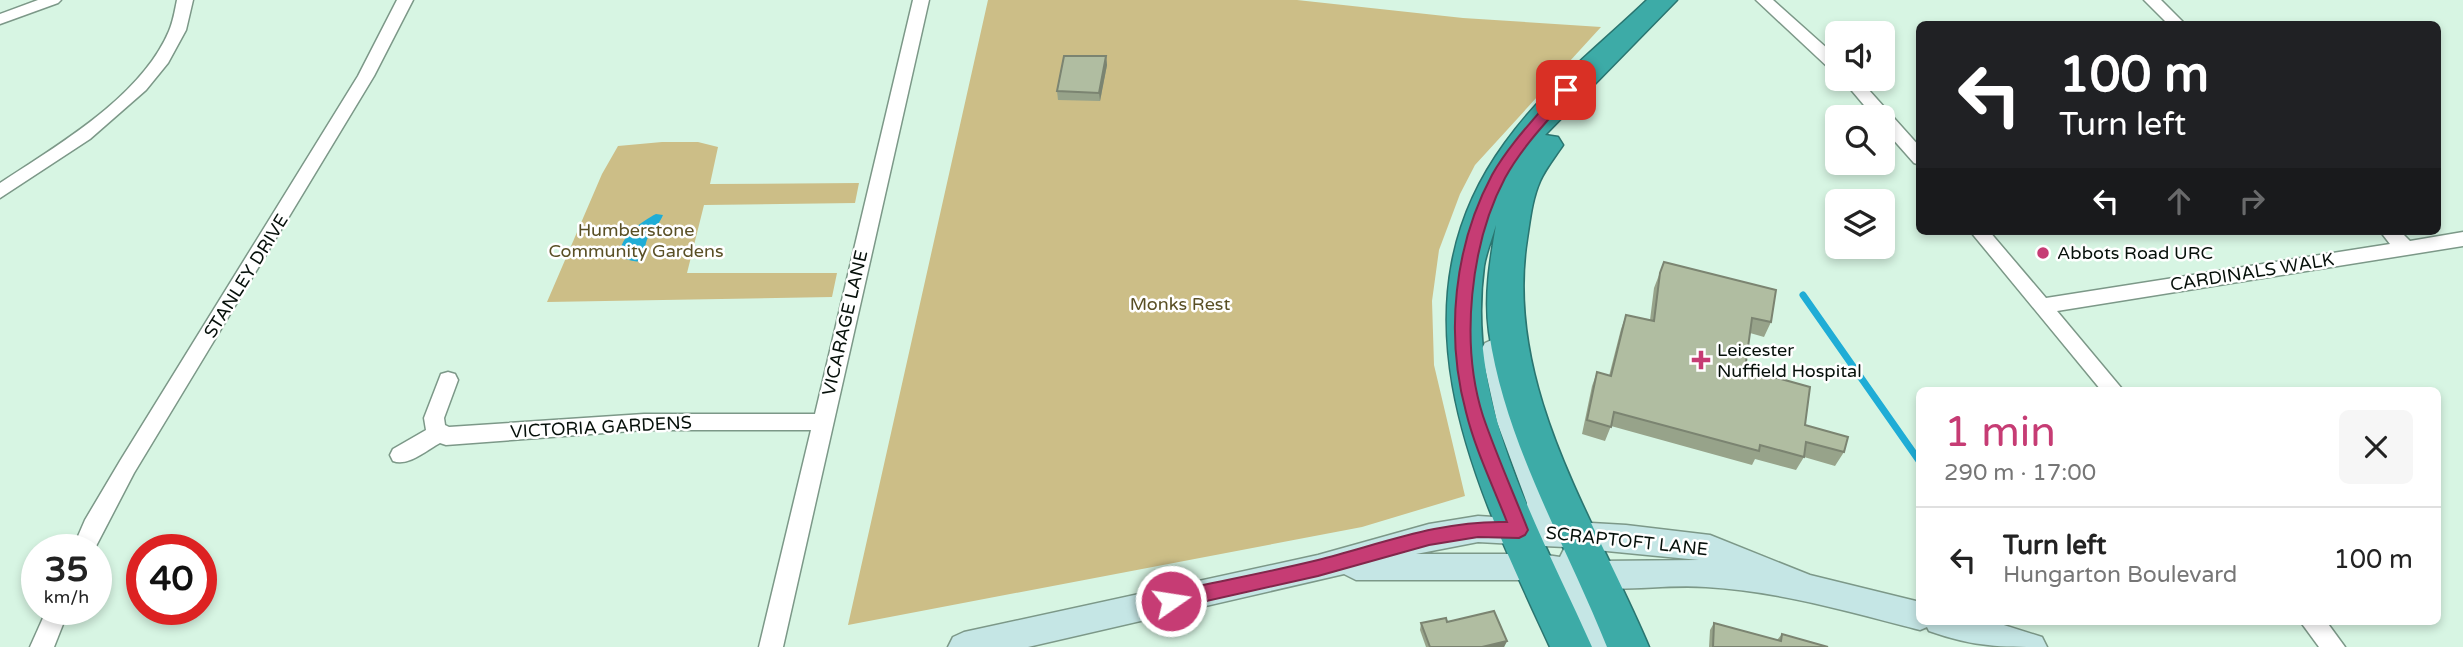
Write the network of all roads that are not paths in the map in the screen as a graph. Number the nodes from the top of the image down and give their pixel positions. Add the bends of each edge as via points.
1 (53, 0) edge
2 (185, 0) edge
3 (405, 0) edge
4 (922, 0) edge
5 (1663, 0) edge
6 (1763, 0) edge
7 (2152, 0) edge
8 (0, 19) edge
9 (2174, 21) edge
10 (1631, 32) junction
11 (1825, 55) edge
12 (1860, 91) edge
13 (1916, 154) edge
14 (0, 192) edge
15 (1982, 235) edge
16 (2393, 235) edge
17 (2463, 239) edge
18 (2406, 248) junction
19 (2041, 306) junction
20 (449, 380) dead end
21 (2110, 387) edge
22 (822, 422) junction
23 (439, 433) junction
24 (400, 455) dead end
25 (90, 534) edge
26 (1548, 554) junction
27 (1318, 568) junction
28 (1808, 588) junction
29 (1916, 615) edge
30 (52, 625) edge
31 (1954, 625) edge
32 (2314, 625) edge
33 (43, 647) edge
34 (771, 647) edge
35 (964, 647) edge
36 (1571, 647) edge
37 (1598, 647) edge
38 (1628, 647) edge
39 (2031, 647) edge
40 (2333, 647) edge

1 - 8 street
2 - 14 street via 169,46 132,94 77,140
3 - 25 street, STANLEY DRIVE via 366,76
4 - 22 street, VICARAGE LANE
5 - 10 highway
6 - 11 street
7 - 9 street
10 - 26 highway via 1524,181 1508,239 1504,286 1511,358 1543,455
10 - 26 highway via 1566,90 1499,176 1477,226 1464,285 1465,369 1474,414
12 - 13 street
15 - 19 street
16 - 18 street
17 - 18 street, CARDINALS WALK
18 - 19 street, CARDINALS WALK
19 - 21 street
20 - 23 street via 434,418
22 - 23 street, VICTORIA GARDENS via 644,422 455,437
22 - 34 street, VICARAGE LANE
23 - 24 street
26 - 27 street, SCRAPTOFT LANE
26 - 27 street, SCRAPTOFT LANE via 1429,537
26 - 28 street, SCRAPTOFT LANE via 1648,576 1705,573
26 - 28 street, SCRAPTOFT LANE via 1626,538 1710,548
26 - 36 highway
26 - 37 street via 1574,592
26 - 38 highway
27 - 35 street, SCRAPTOFT LANE
28 - 29 street, SCRAPTOFT LANE
30 - 33 street
31 - 39 street
32 - 40 street

